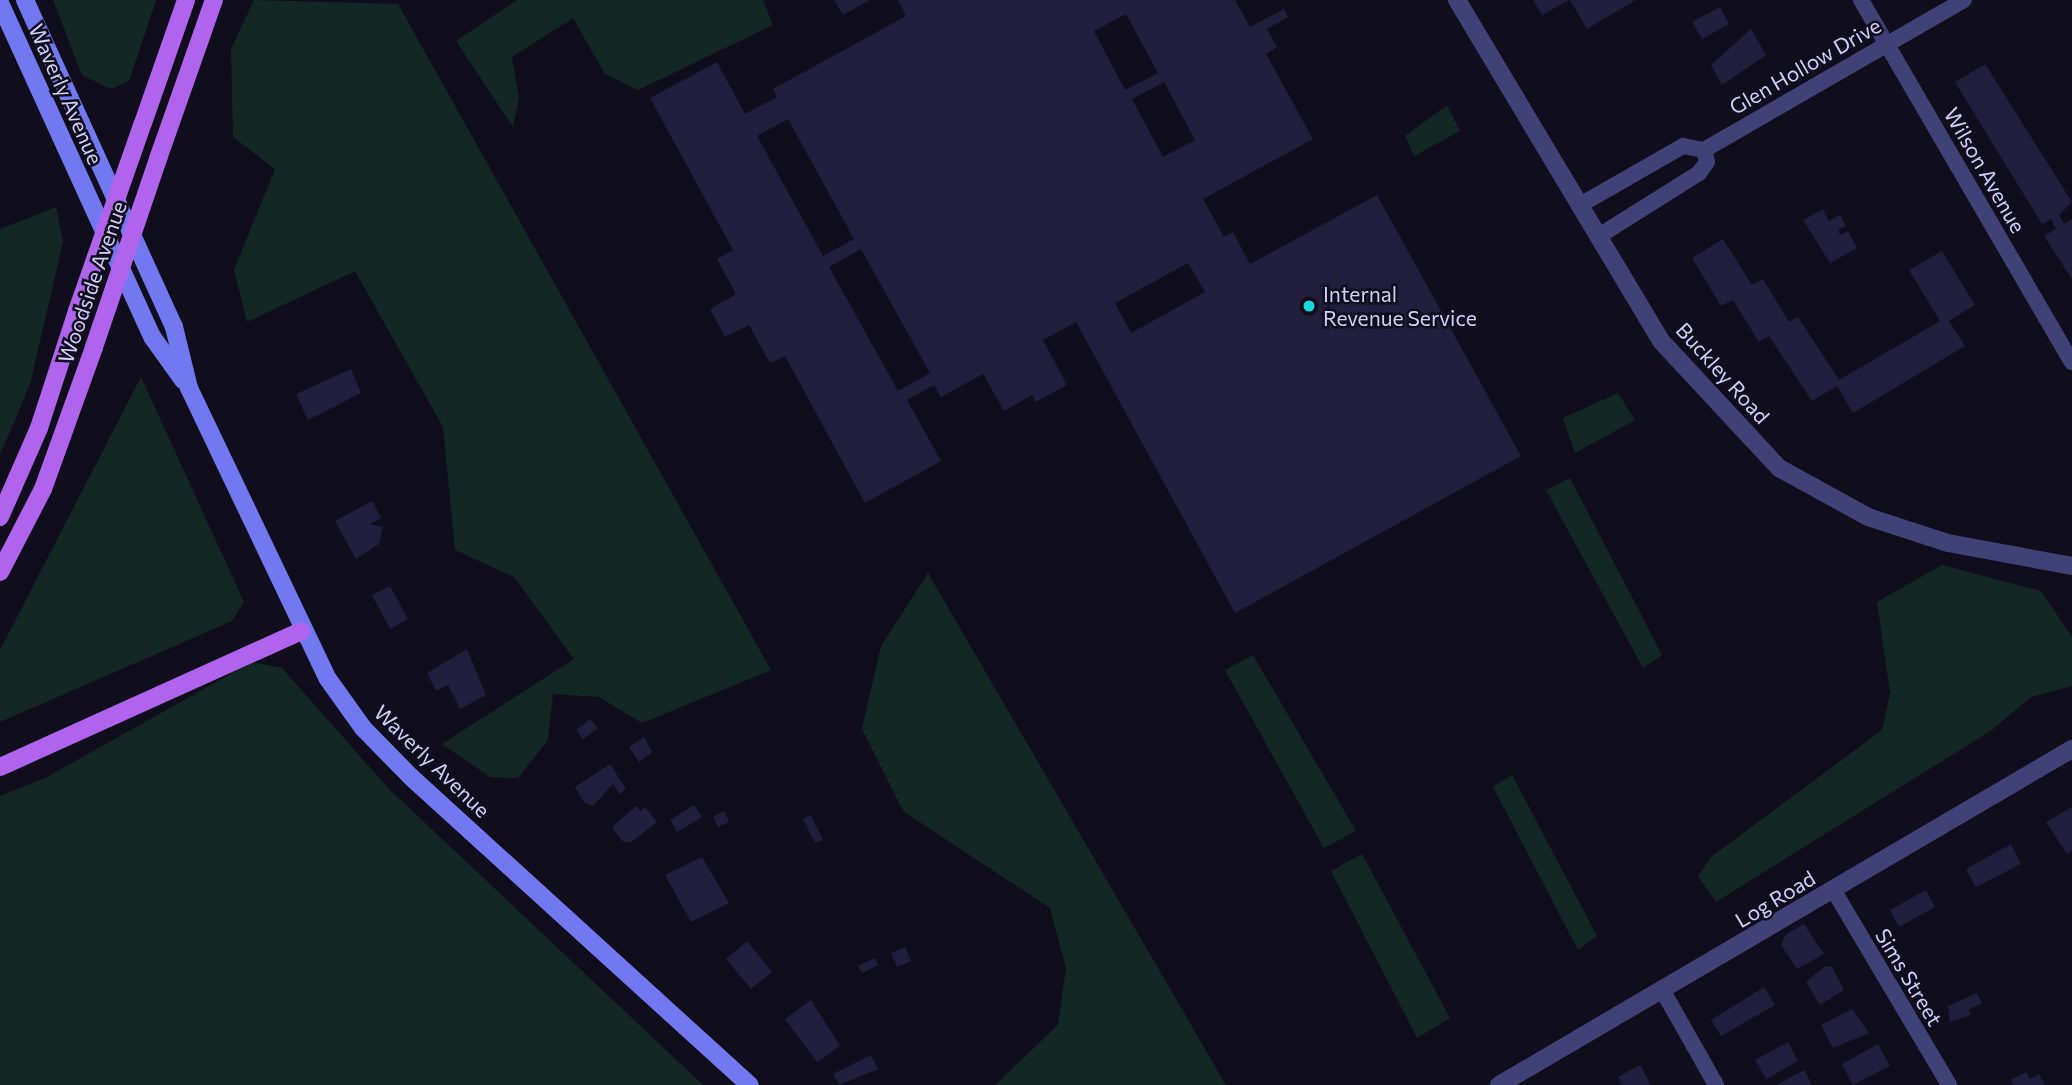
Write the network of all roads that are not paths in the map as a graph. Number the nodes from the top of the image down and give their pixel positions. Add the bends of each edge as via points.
1 (25, 0) edge
2 (186, 0) edge
3 (214, 0) edge
4 (1457, 0) edge
5 (1861, 0) edge
6 (1964, 0) edge
7 (0, 3) edge
8 (1887, 42) junction
9 (1704, 150) junction
10 (1580, 205) junction
11 (1600, 236) junction
12 (2072, 362) edge
13 (189, 388) junction
14 (0, 517) edge
15 (2072, 566) edge
16 (0, 572) edge
17 (301, 631) junction
18 (2072, 749) edge
19 (0, 766) edge
20 (1834, 891) junction
21 (1664, 993) junction
22 (750, 1085) edge
23 (1499, 1085) edge
24 (1717, 1085) edge
25 (1949, 1085) edge

1 - 13 main road, Waverly Avenue via 174,327
2 - 14 main road, Woodside Avenue, bridge via 39,428
3 - 16 main road, Woodside Avenue, bridge via 43,489
4 - 10 street, Buckley Road
5 - 8 street, Wilson Avenue
6 - 8 street, Glen Hollow Drive
7 - 13 main road, Waverly Avenue via 153,338
8 - 9 street, Glen Hollow Drive
8 - 12 street, Wilson Avenue
9 - 10 street, Glen Hollow Drive via 1683,146
9 - 11 street via 1707,162 1699,173
10 - 11 street, Buckley Road
11 - 15 street, Buckley Road via 1661,341 1779,468 1868,517 1948,543
13 - 17 main road, Waverly Avenue
17 - 19 main road
17 - 22 main road, Waverly Avenue via 344,703 383,750
18 - 20 street, Log Road
20 - 21 street, Log Road
20 - 25 street, Sims Street
21 - 23 street, Log Road
21 - 24 street

